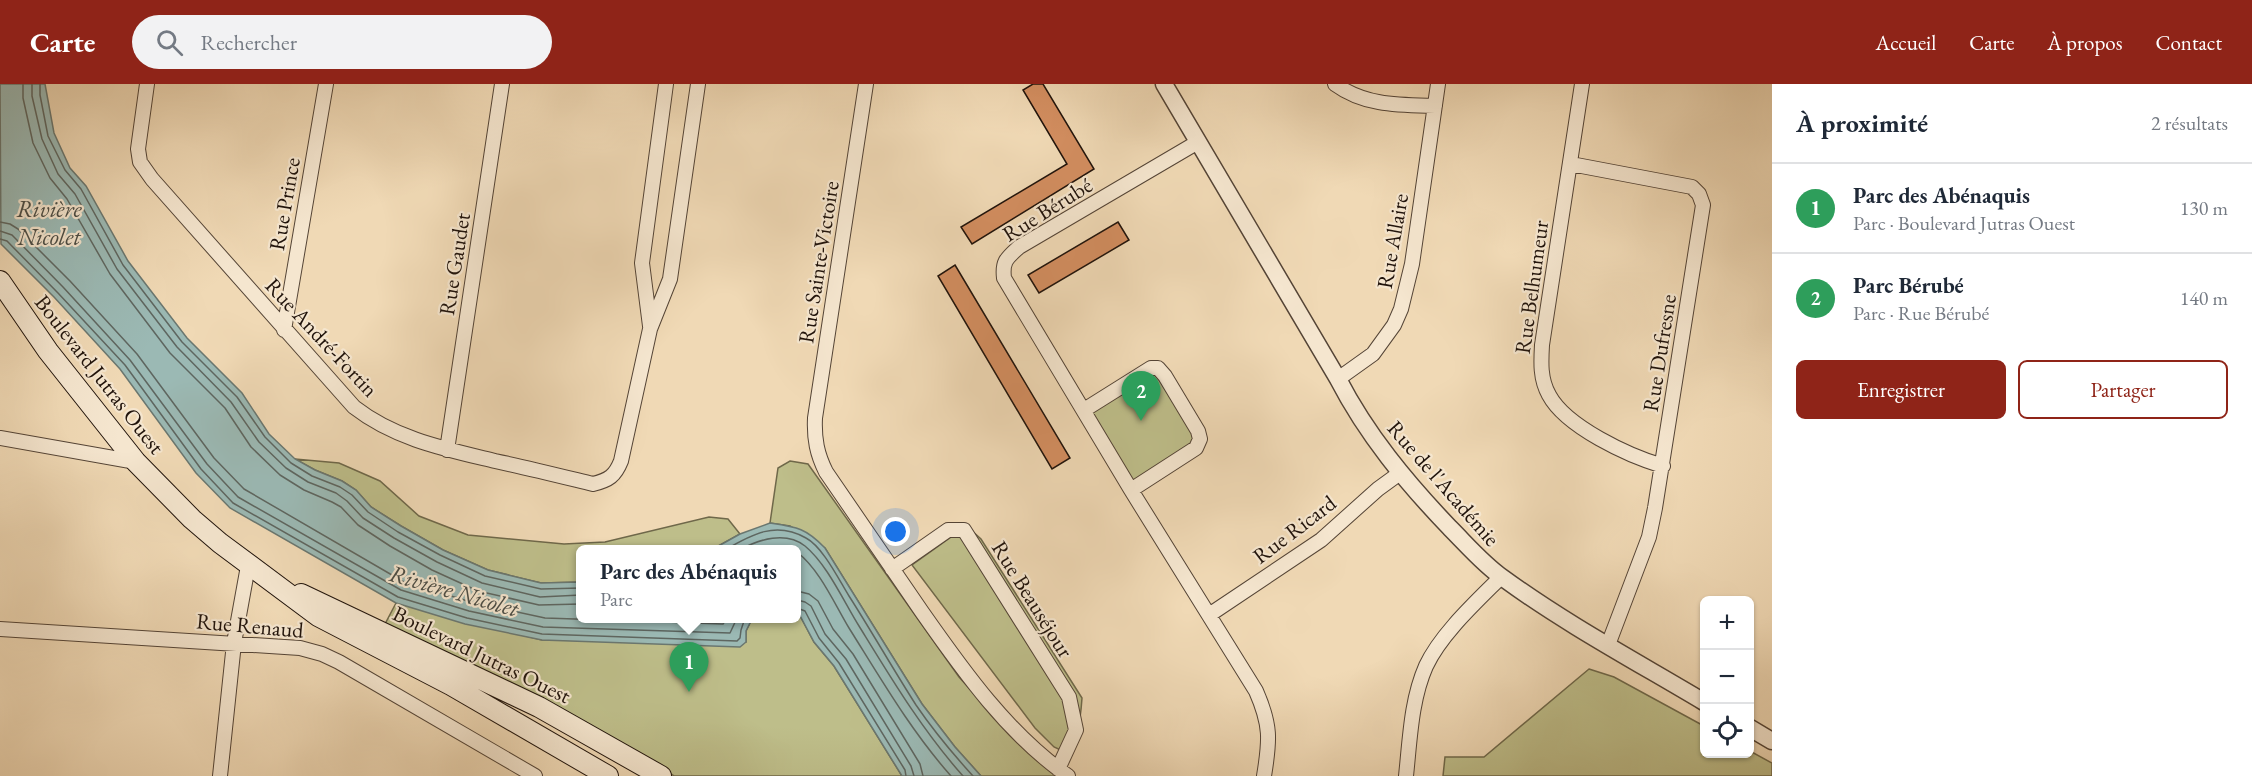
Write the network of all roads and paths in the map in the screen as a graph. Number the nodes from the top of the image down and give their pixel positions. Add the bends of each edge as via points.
1 (147, 84) edge
2 (326, 84) edge
3 (502, 84) edge
4 (666, 84) edge
5 (698, 84) edge
6 (866, 84) edge
7 (1164, 84) edge
8 (1335, 84) edge
9 (1438, 84) edge
10 (1582, 84) edge
11 (1435, 106) junction
12 (1198, 142) junction
13 (1571, 164) junction
14 (0, 281) edge
15 (650, 328) junction
16 (284, 330) junction
17 (1338, 379) junction
18 (1084, 410) junction
19 (0, 438) edge
20 (816, 447) joint
21 (447, 450) junction
22 (136, 462) junction
23 (1663, 466) junction
24 (1400, 473) junction
25 (1131, 490) junction
26 (248, 566) junction
27 (892, 569) junction
28 (1502, 577) junction
29 (276, 584) junction
30 (1209, 615) junction
31 (0, 629) edge
32 (234, 643) junction
33 (1608, 645) junction
34 (1700, 700) edge
35 (1754, 731) edge
36 (1772, 741) edge
37 (1063, 773) edge
38 (220, 776) edge
39 (535, 776) edge
40 (608, 776) edge
41 (661, 776) edge
42 (1264, 776) edge
43 (1406, 776) edge

1 - 16 street, Rue André-Fortin via 138,149 140,162
2 - 16 street, Rue Prince
3 - 21 street, Rue Gaudet
4 - 15 street via 642,263
5 - 15 street via 670,279
6 - 20 street, Rue Sainte-Victoire via 815,418
7 - 12 street, Rue de l'Académie
8 - 11 street via 1348,93 1385,104
9 - 11 street, Rue Allaire
10 - 13 street, Rue Belhumeur
11 - 17 street, Rue Allaire via 1412,264 1401,309 1395,325 1372,354
12 - 17 street, Rue de l'Académie
12 - 18 street, Rue Bérubé via 1019,247 1003,267 1004,278
13 - 23 street, Rue Belhumeur via 1542,345 1540,369 1544,383 1557,406 1587,430 1626,452
13 - 23 street, Rue Dufresne via 1692,187 1703,205
14 - 22 main road, Boulevard Jutras Ouest via 48,351
15 - 21 street, Rue André-Fortin via 621,461 606,481 593,484
16 - 21 street, Rue André-Fortin via 354,407 371,420
17 - 24 street, Rue de l'Académie via 1354,411
18 - 25 street, Rue Bérubé
18 - 25 street via 1151,368 1158,368 1198,431 1196,448
19 - 22 street
20 - 27 street, Rue Beauséjour via 826,472
22 - 26 main road, Boulevard Jutras Ouest via 192,519
23 - 33 street, Rue Dufresne via 1649,537
24 - 28 street, Rue de l'Académie via 1484,563
24 - 30 street, Rue Ricard via 1321,540
25 - 30 street, Rue Bérubé
26 - 29 main road, Boulevard Jutras Ouest
26 - 32 street
27 - 37 street, Rue Beauséjour via 963,671 1018,733
27 - 37 street, Rue Beauséjour via 948,530 964,530 1069,697 1076,730
28 - 33 street, Rue de l'Académie
28 - 43 street via 1448,634 1426,667 1413,715
29 - 40 main road, Boulevard Jutras Ouest via 318,616 451,685
29 - 41 main road, Boulevard Jutras Ouest via 539,707
30 - 42 street, Rue Bérubé via 1266,713 1270,736
31 - 32 street, Rue Renaud
32 - 38 street
32 - 39 street, Rue Renaud via 300,648 322,654
33 - 34 street, Rue de l'Académie
35 - 36 street

